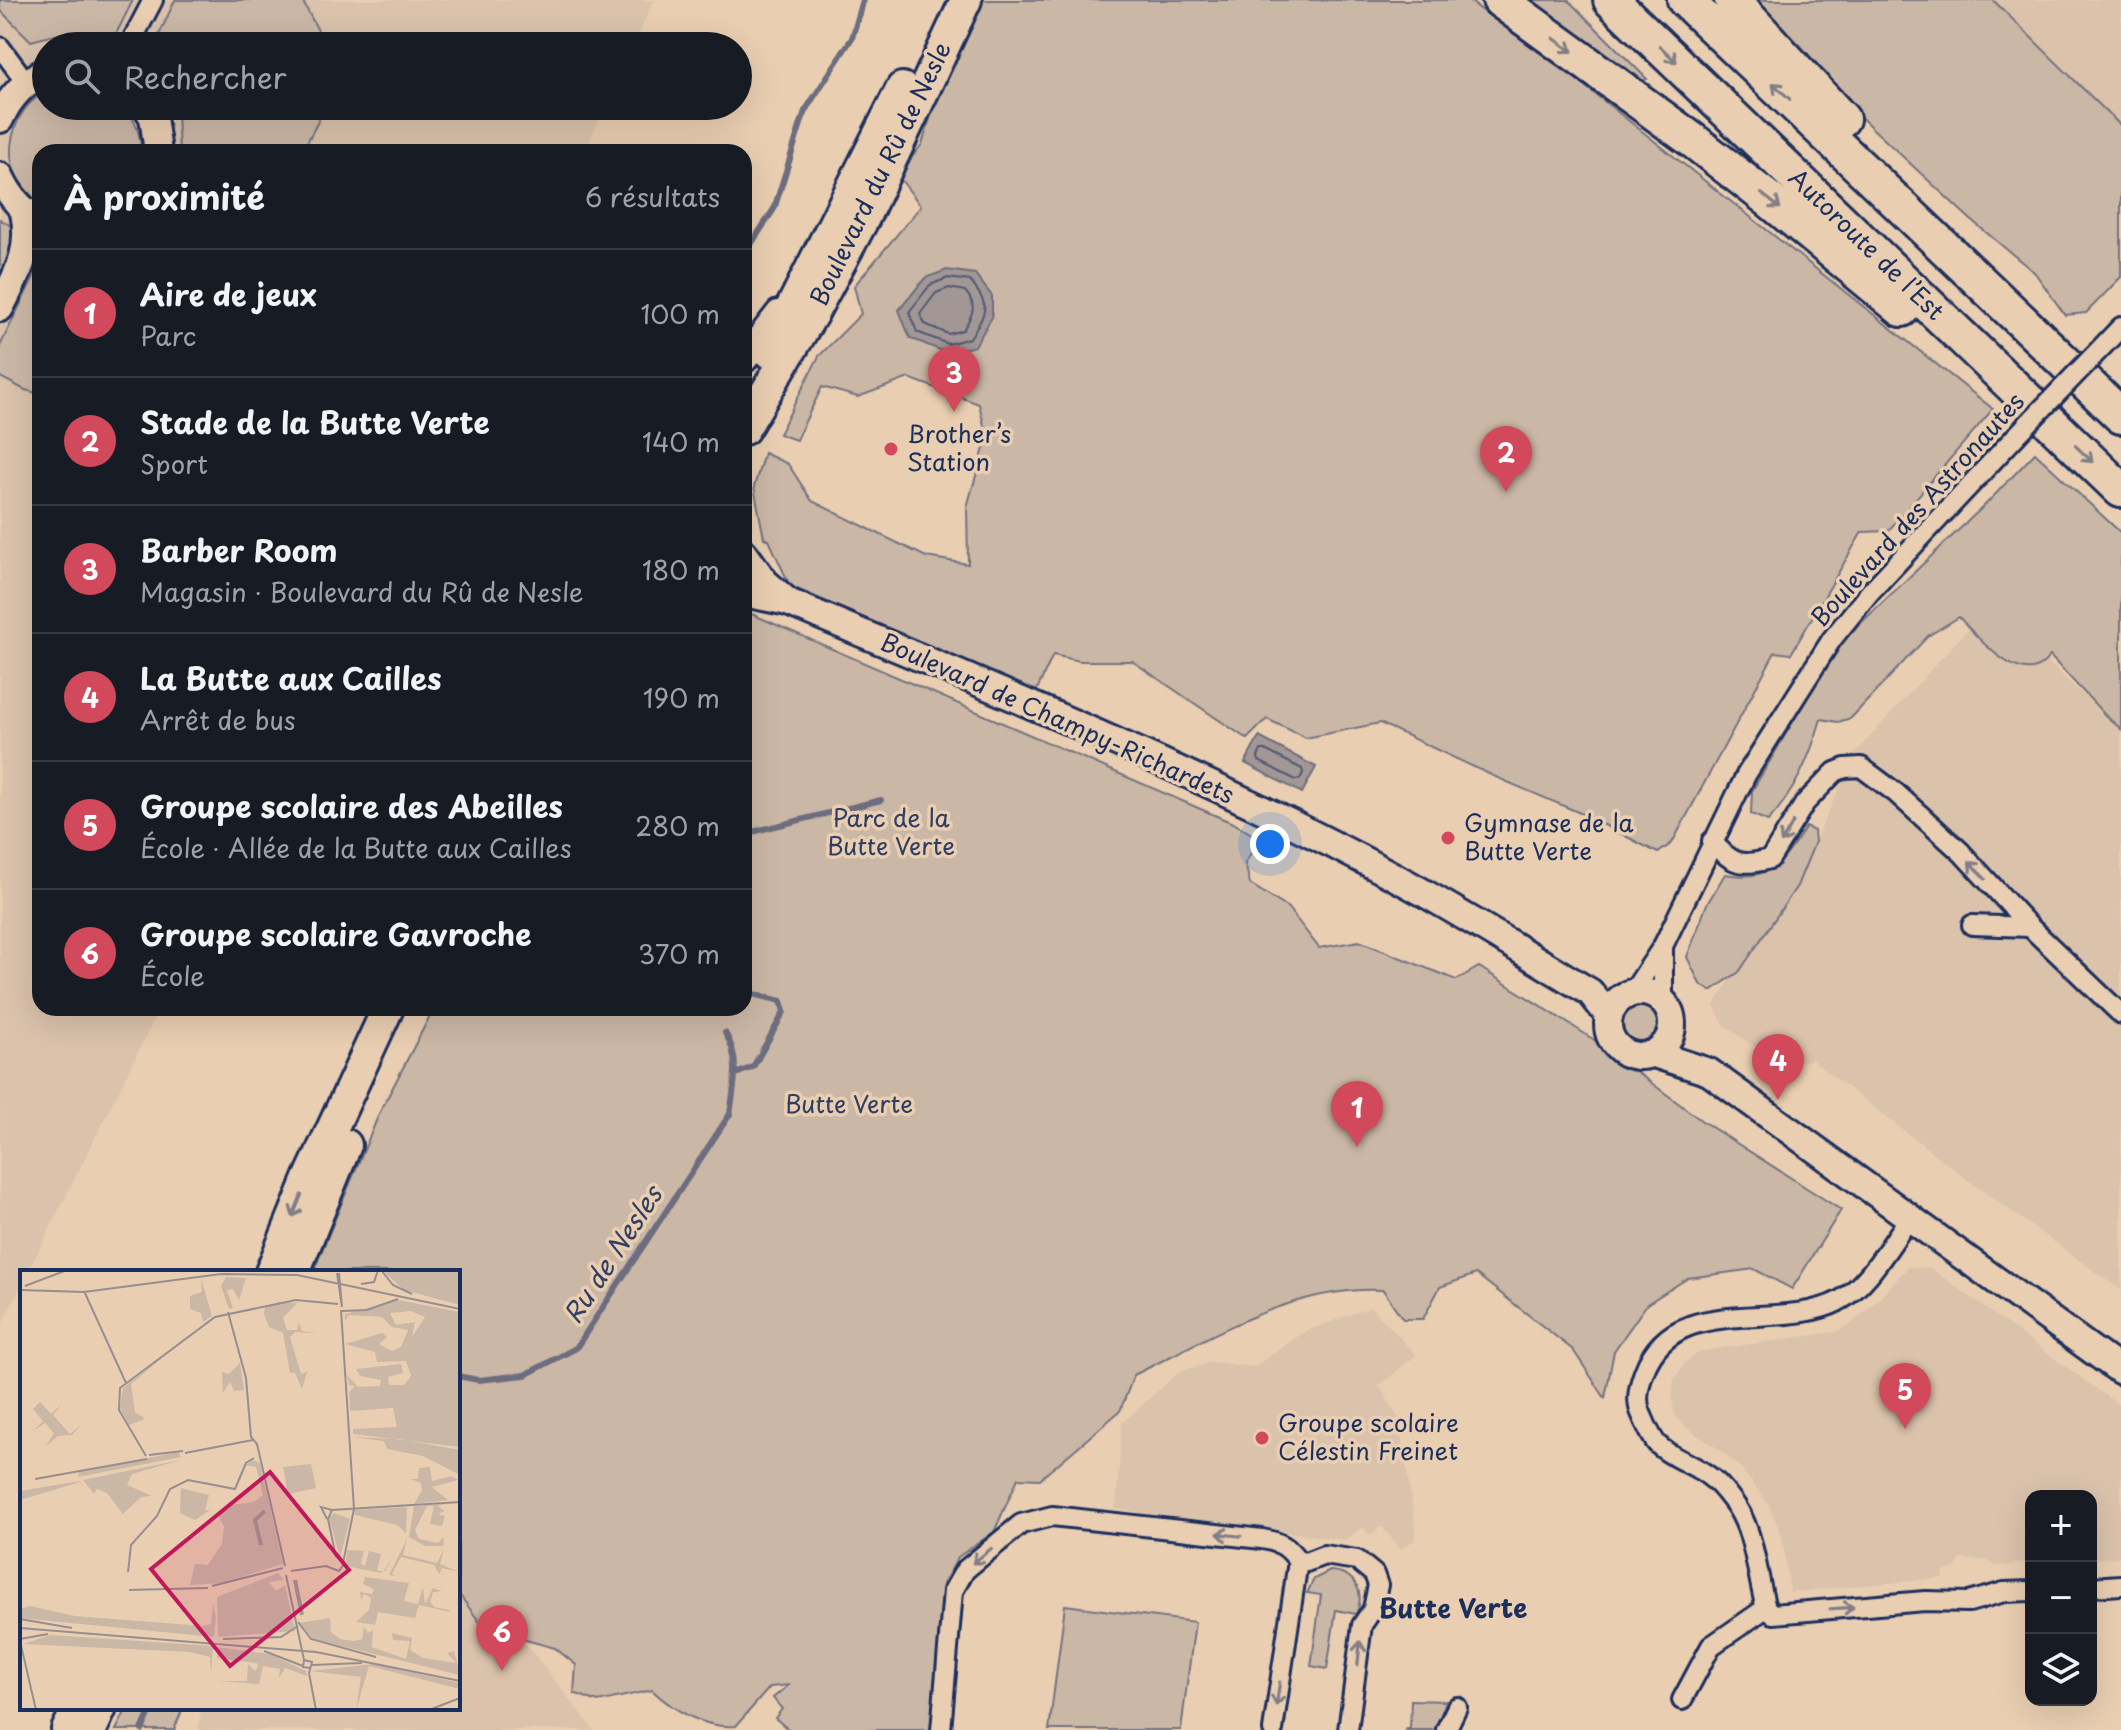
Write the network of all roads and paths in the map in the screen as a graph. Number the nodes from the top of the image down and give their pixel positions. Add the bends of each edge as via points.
1 (153, 0) edge
2 (946, 0) edge
3 (966, 0) edge
4 (1500, 0) edge
5 (1611, 0) edge
6 (1685, 0) edge
7 (1732, 0) edge
8 (136, 32) edge
9 (0, 47) edge
10 (32, 73) edge
11 (32, 80) edge
12 (0, 119) edge
13 (153, 120) edge
14 (157, 144) edge
15 (14, 198) edge
16 (31, 255) edge
17 (805, 280) junction
18 (0, 308) edge
19 (2121, 327) edge
20 (752, 349) edge
21 (1987, 362) junction
22 (752, 378) edge
23 (2121, 389) edge
24 (752, 416) edge
25 (2121, 416) edge
26 (2121, 490) edge
27 (752, 564) edge
28 (752, 595) edge
29 (788, 602) junction
30 (1712, 841) junction
31 (1972, 925) dead end
32 (2030, 927) junction
33 (1663, 946) junction
34 (1663, 1002) junction
35 (1620, 1003) junction
36 (2121, 1014) edge
37 (384, 1016) edge
38 (406, 1016) edge
39 (1672, 1029) junction
40 (1654, 1054) junction
41 (1709, 1072) junction
42 (1910, 1218) junction
43 (272, 1270) edge
44 (295, 1270) edge
45 (2121, 1371) edge
46 (1298, 1561) junction
47 (2121, 1585) edge
48 (2097, 1587) edge
49 (2025, 1591) edge
50 (1766, 1608) junction
51 (1682, 1700) dead end
52 (1457, 1707) dead end
53 (77, 1710) edge
54 (100, 1710) edge
55 (67, 1730) edge
56 (91, 1730) edge
57 (941, 1730) edge
58 (1273, 1730) edge
59 (1348, 1730) edge
60 (1446, 1730) edge

1 - 8 street
2 - 17 main road
3 - 24 main road, Boulevard du Rû de Nesle via 864,218
4 -> 21 highway via 1772,202 1878,287 1952,356
5 -> 21 highway, Autoroute de l’Est
25 -> 6 highway
7 - 23 highway via 1831,108
9 - 10 street
11 - 12 street via 8,101
13 - 14 street
15 - 16 street
16 - 18 street
17 - 20 street
17 - 22 main road
19 - 30 street, Boulevard des Astronautes, bridge via 1870,592 1832,639 1746,775
21 -> 26 highway, Autoroute de l’Est
27 - 29 street, Boulevard de Champy-Richardets
28 - 29 street, Boulevard de Champy-Richardets
29 - 35 street, Boulevard de Champy-Richardets via 1294,826 1398,878 1590,992
32 -> 30 street via 1961,852 1861,767 1835,772 1805,803 1770,859 1748,865 1726,858
30 - 33 street, Boulevard des Astronautes
31 - 32 street
32 - 36 street
33 - 34 street
33 - 35 street, Boulevard des Astronautes
34 - 35 street via 1644,992
34 - 39 street, Boulevard de Champy-Richardets
35 - 40 street, Boulevard de Champy-Richardets via 1610,1036 1633,1056
37 -> 43 main road
38 - 44 main road
39 - 40 street
39 - 41 street, Boulevard de Champy-Richardets
40 - 41 street, Boulevard de Champy-Richardets
41 - 42 street, Boulevard de Champy-Richardets
42 - 45 street, Boulevard de Champy-Richardets
42 - 50 street via 1865,1278 1840,1300 1810,1310 1683,1327 1651,1354 1640,1383 1639,1410 1656,1443 1710,1477 1733,1501 1748,1532
46 -> 57 street via 1280,1543 1262,1539 1052,1516 1021,1524 965,1570 953,1591
46 -> 58 street
59 -> 46 street via 1362,1625 1373,1609 1378,1585 1374,1574 1357,1560 1324,1555
47 - 48 street
50 -> 49 street via 1773,1614 1956,1603
50 - 51 street via 1711,1646
52 - 60 street
53 - 55 main road
54 - 56 main road

